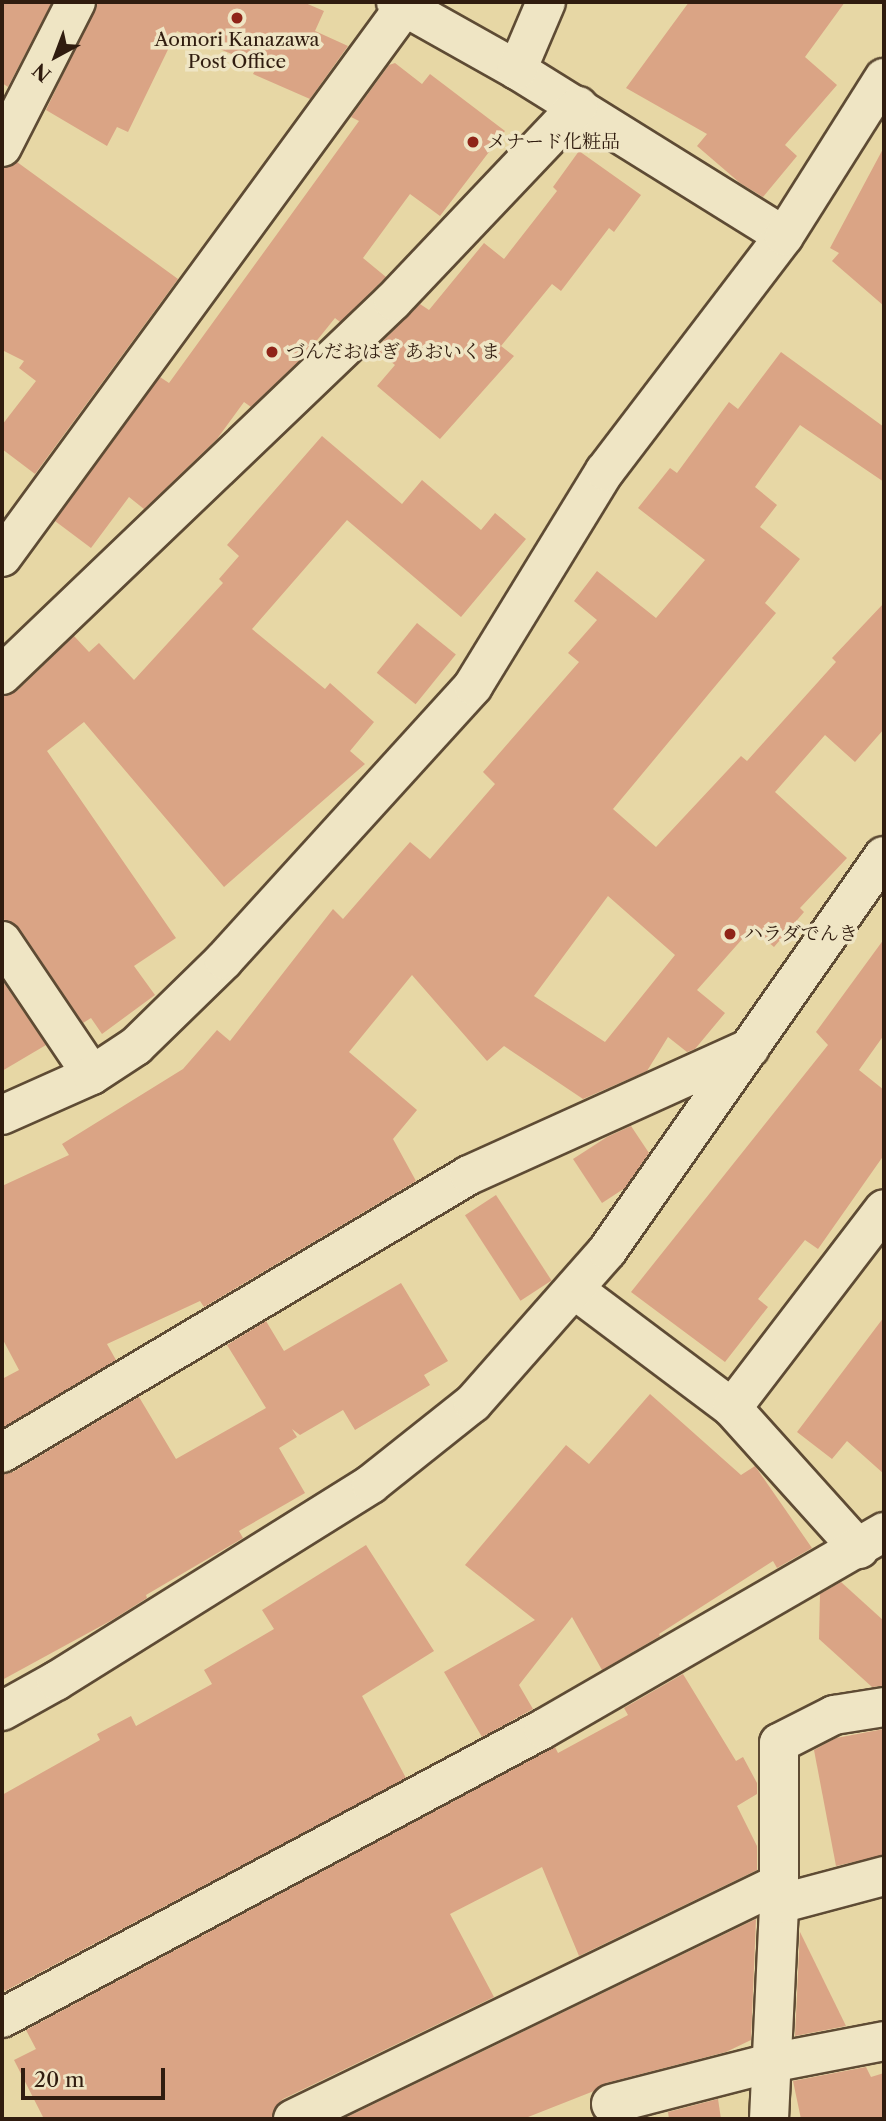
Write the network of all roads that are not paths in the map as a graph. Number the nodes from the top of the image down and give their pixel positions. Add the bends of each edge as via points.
1 (76, 2) edge
2 (546, 2) edge
3 (400, 4) edge
4 (517, 70) junction
5 (884, 78) edge
6 (578, 106) junction
7 (2, 147) edge
8 (785, 236) junction
9 (2, 557) edge
10 (2, 675) edge
11 (884, 856) edge
12 (2, 941) edge
13 (750, 1048) junction
14 (92, 1075) junction
15 (2, 1115) edge
16 (884, 1209) edge
17 (575, 1290) junction
18 (732, 1408) junction
19 (2, 1453) edge
20 (872, 1541) edge
21 (884, 1707) edge
22 (2, 1711) edge
23 (884, 1876) edge
24 (778, 1894) junction
25 (2, 2018) edge
26 (884, 2041) edge
27 (771, 2063) junction
28 (611, 2104) dead end
29 (293, 2119) edge
30 (769, 2119) edge

1 - 7 street
2 - 4 street
3 - 4 street
3 - 9 street
4 - 6 street
5 - 8 street
6 - 8 street
6 - 10 street via 393,301
8 - 14 street via 606,471 473,686 224,960 136,1046
11 - 13 street
12 - 14 street
13 - 17 street
13 - 19 street via 469,1175
14 - 15 street
16 - 18 street
17 - 18 street
17 - 22 street via 473,1403 371,1484
18 - 20 street
20 - 25 street via 543,1729
21 - 24 street via 834,1715 779,1743
23 - 24 street
24 - 27 street
24 - 29 street
26 - 27 street
27 - 28 street
27 - 30 street

